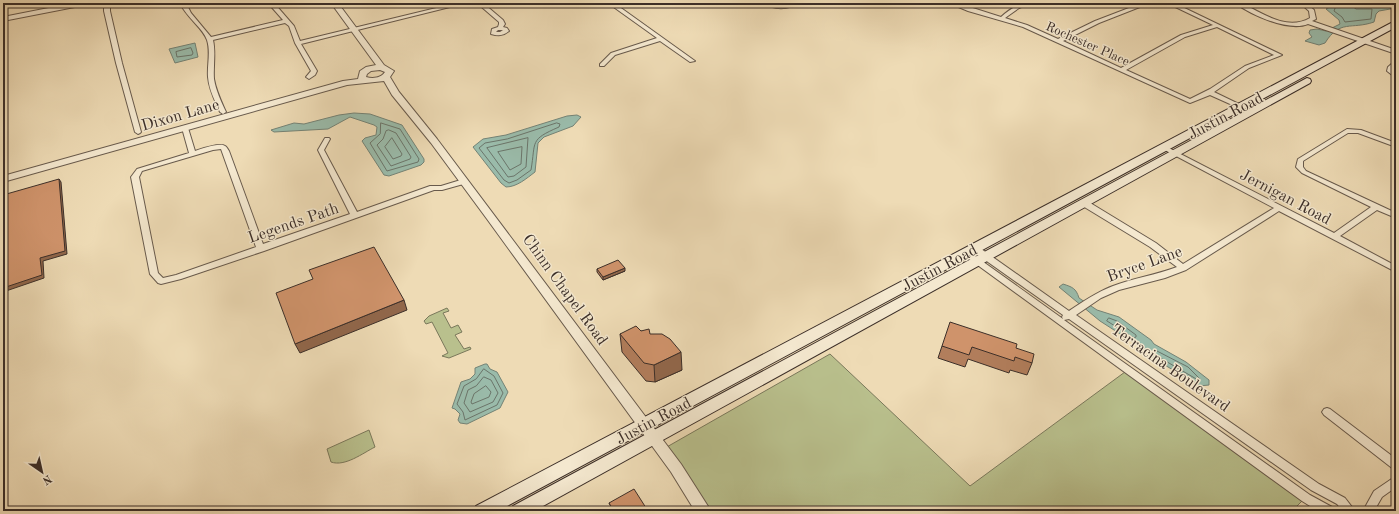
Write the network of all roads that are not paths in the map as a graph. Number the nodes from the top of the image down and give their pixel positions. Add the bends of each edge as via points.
1 (85, 3) edge
2 (107, 3) edge
3 (183, 3) edge
4 (271, 3) edge
5 (334, 3) edge
6 (463, 3) edge
7 (480, 3) edge
8 (612, 3) edge
9 (766, 3) edge
10 (796, 3) edge
11 (952, 3) edge
12 (1028, 3) edge
13 (1147, 3) edge
14 (1170, 3) edge
15 (1238, 3) edge
16 (1303, 3) edge
17 (1002, 18) junction
18 (3, 19) edge
19 (1311, 20) junction
20 (287, 21) junction
21 (1396, 24) edge
22 (1216, 26) junction
23 (500, 28) dead end
24 (353, 29) junction
25 (1396, 32) edge
26 (210, 39) junction
27 (661, 40) junction
28 (1059, 41) junction
29 (1372, 41) junction
30 (298, 43) junction
31 (1396, 47) edge
32 (1396, 52) edge
33 (372, 55) junction
34 (692, 61) dead end
35 (1396, 62) edge
36 (602, 65) dead end
37 (381, 67) junction
38 (369, 69) junction
39 (1121, 70) junction
40 (1396, 76) edge
41 (309, 77) dead end
42 (386, 77) junction
43 (363, 78) junction
44 (377, 80) junction
45 (394, 93) junction
46 (1210, 93) junction
47 (1240, 107) junction
48 (223, 112) junction
49 (185, 128) junction
50 (138, 132) dead end
51 (327, 139) dead end
52 (1396, 145) edge
53 (1163, 147) junction
54 (1175, 153) junction
55 (193, 154) junction
56 (63, 159) junction
57 (3, 172) edge
58 (462, 178) junction
59 (3, 179) edge
60 (1084, 202) junction
61 (1376, 207) junction
62 (1279, 208) junction
63 (355, 216) junction
64 (1396, 216) edge
65 (1334, 237) junction
66 (261, 249) junction
67 (970, 250) junction
68 (981, 258) junction
69 (1183, 268) junction
70 (1396, 269) edge
71 (1071, 315) junction
72 (1058, 320) junction
73 (1327, 412) dead end
74 (642, 424) junction
75 (653, 438) junction
76 (1396, 465) edge
77 (1396, 481) edge
78 (482, 511) edge
79 (519, 511) edge
80 (703, 511) edge
81 (1328, 511) edge
82 (1350, 511) edge
83 (1368, 511) edge

1 - 18 street
2 - 50 street via 119,63
3 - 26 street via 189,16
4 - 20 street
5 - 24 street
6 - 24 street
7 - 23 street via 501,21
8 - 27 street
9 - 10 street via 784,7
11 - 17 street, Rochester Place via 971,11
12 - 17 street via 1017,7
13 - 28 street via 1097,22
14 - 22 street
15 - 19 street via 1288,25 1298,26
16 - 19 street via 1311,10
17 - 28 street, Rochester Place
19 - 29 street via 1327,28
19 - 29 street via 1334,25
20 - 26 street
20 - 30 street
21 - 29 main road, Justin Road
22 - 39 street via 1183,36
22 - 46 street via 1279,55 1247,67
24 - 30 street
24 - 33 street
25 - 29 main road, Justin Road
26 - 48 street via 213,55 212,84
27 - 34 street
27 - 36 street via 614,54
28 - 39 street, Rochester Place
29 - 31 street
29 - 32 street
29 - 47 main road, Justin Road
29 - 54 main road, Justin Road
30 - 41 street via 314,71
33 - 37 street
33 - 38 street via 373,65
35 - 40 street via 1390,68
37 - 38 street
37 - 42 street, Chinn Chapel Road via 390,71
38 - 43 street
39 - 46 street, Rochester Place via 1190,101
42 - 44 street
42 - 45 street, Chinn Chapel Road
43 - 44 street
43 - 48 street, Dixon Lane
43 - 49 street, Dixon Lane
44 - 45 street, Chinn Chapel Road
45 - 58 street, Chinn Chapel Road
46 - 47 street
47 - 53 main road, Justin Road
48 - 56 street, Dixon Lane
49 - 55 street
49 - 56 street, Dixon Lane
51 - 63 street via 321,150
52 - 61 street via 1359,131 1347,131 1299,162 1299,167 1304,172
53 - 54 street, Jernigan Road
53 - 67 main road, Justin Road
54 - 60 main road, Justin Road
54 - 62 street, Jernigan Road
55 - 66 street via 212,148 223,148 226,151
55 - 66 street, Legends Path via 139,170 135,176 154,274 161,281
56 - 57 street, Dixon Lane
56 - 59 street, Dixon Lane
58 - 63 street, Legends Path via 442,188 433,188
58 - 74 street, Chinn Chapel Road
60 - 68 main road, Justin Road
60 - 69 street via 1148,242
61 - 64 street
61 - 65 street
62 - 65 street, Jernigan Road
62 - 69 street, Bryce Lane
63 - 66 street, Legends Path
65 - 70 street, Jernigan Road
67 - 68 street, Terracina Boulevard
67 - 74 main road, Justin Road
68 - 71 street, Terracina Boulevard
68 - 72 street, Terracina Boulevard
68 - 75 main road, Justin Road
69 - 71 street, Bryce Lane via 1116,288 1098,296
71 - 72 street, Bryce Lane
71 - 82 street, Terracina Boulevard via 1315,487 1341,501
72 - 81 street, Terracina Boulevard
73 - 76 street
74 - 75 street, Chinn Chapel Road
74 - 78 main road, Justin Road
75 - 79 main road, Justin Road
75 - 80 street, Chinn Chapel Road via 676,468
77 - 83 street via 1378,494

